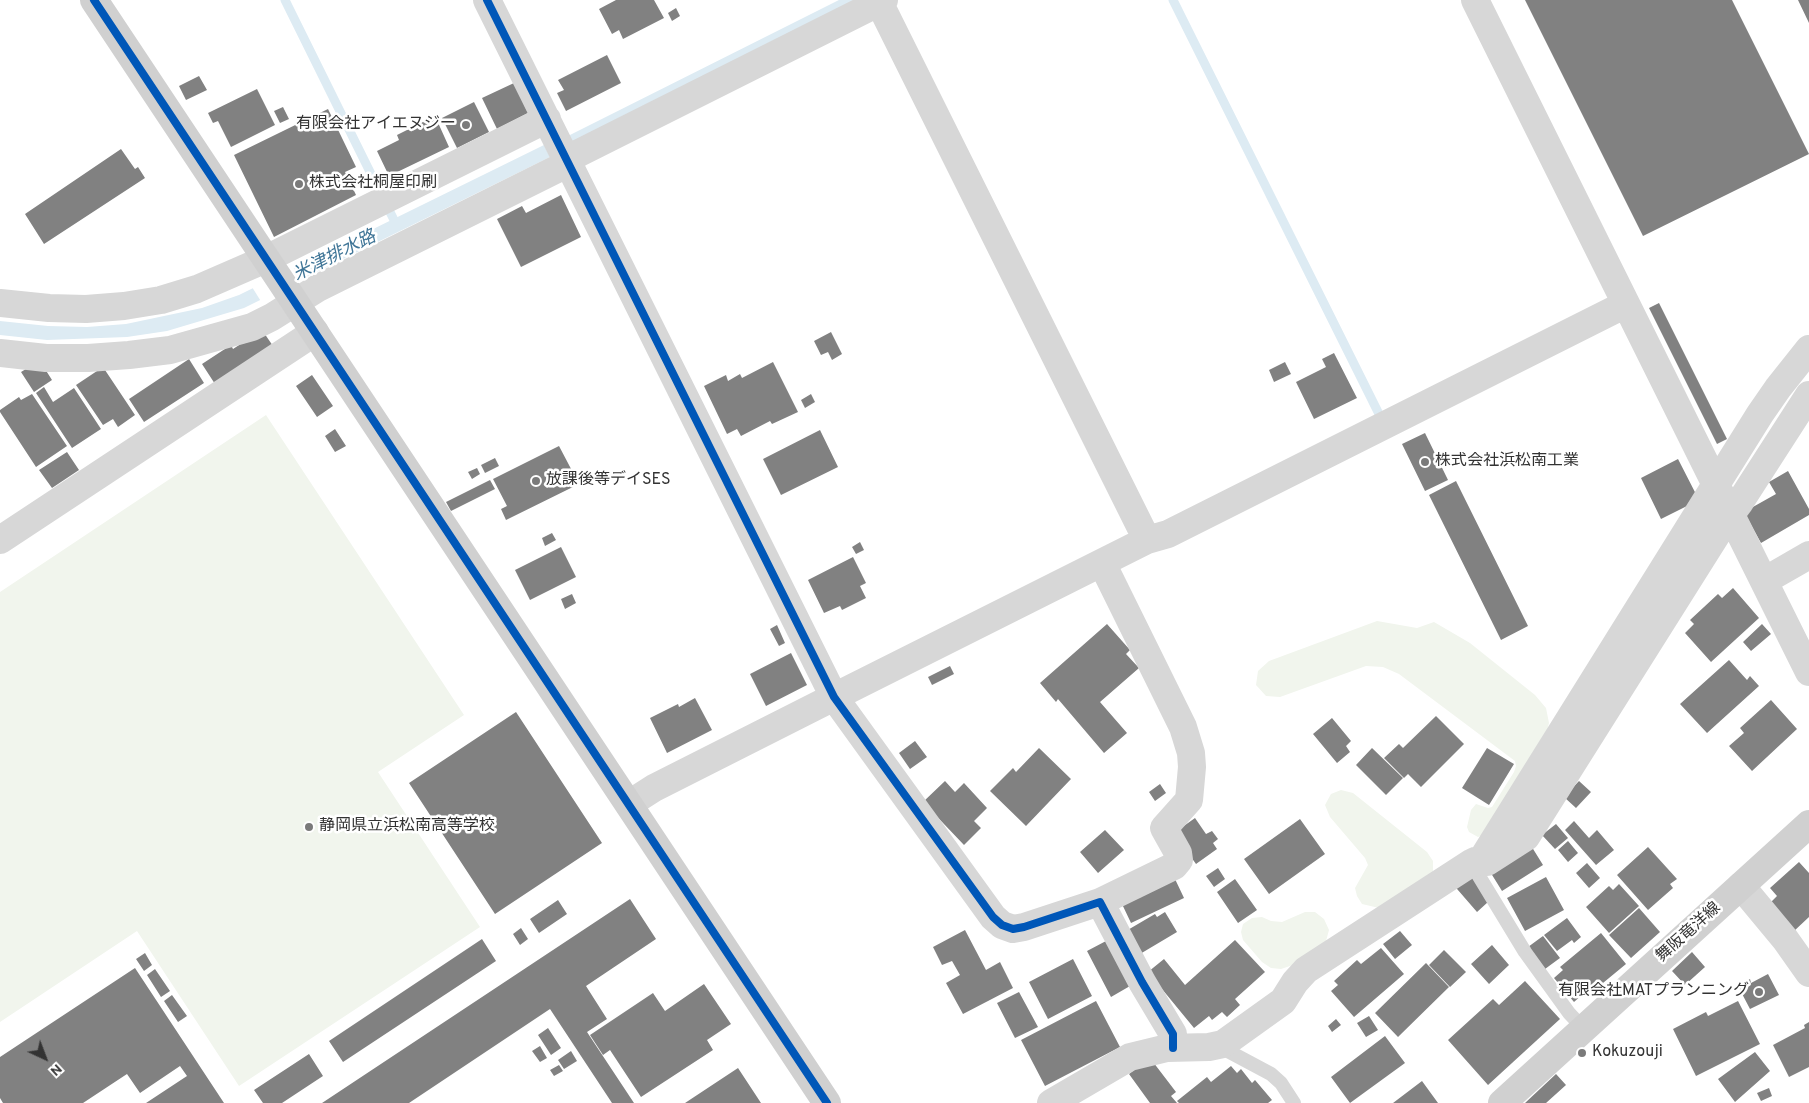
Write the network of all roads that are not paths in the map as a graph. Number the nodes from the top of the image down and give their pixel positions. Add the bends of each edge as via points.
1 (94, 0) edge
2 (488, 0) edge
3 (1475, 0) edge
4 (880, 1) edge
5 (558, 142) junction
6 (268, 263) junction
7 (0, 302) edge
8 (294, 302) junction
9 (1626, 304) junction
10 (314, 332) junction
11 (1809, 349) edge
12 (0, 353) edge
13 (1809, 395) edge
14 (1716, 486) junction
15 (1731, 514) junction
16 (0, 540) edge
17 (1147, 540) junction
18 (1809, 555) edge
19 (1102, 563) junction
20 (1764, 581) junction
21 (1809, 672) edge
22 (834, 697) junction
23 (629, 804) junction
24 (1809, 824) edge
25 (1476, 862) junction
26 (1741, 886) junction
27 (1100, 902) junction
28 (1809, 973) edge
29 (1584, 1029) junction
30 (1224, 1044) junction
31 (1173, 1048) junction
32 (827, 1103) edge
33 (1051, 1103) edge
34 (1294, 1103) edge
35 (1502, 1103) edge

1 - 6 street
2 - 5 street
3 - 9 street
4 - 5 street via 579,153
4 - 17 street
5 - 6 street
5 - 8 street via 548,174
5 - 22 street
6 - 7 street via 161,300 124,306 49,308
6 - 8 street
8 - 10 street
8 - 12 street via 252,327 170,350 88,358
9 - 14 street
9 - 17 street via 1168,534
10 - 16 street
10 - 23 street
11 - 14 street via 1778,388
13 - 15 street
14 - 15 street
14 - 25 street
15 - 20 street
15 - 25 street via 1526,837 1487,862
17 - 19 street
18 - 20 street
19 - 22 street
19 - 27 street via 1183,727 1192,767 1189,800 1164,828 1178,853 1174,866
20 - 21 street
22 - 23 street via 654,788
22 - 27 street via 1002,925 1013,929 1024,927
23 - 32 street
24 - 26 street, 舞阪竜洋線
25 - 29 lane via 1529,958
25 - 30 street via 1306,970 1283,1001
26 - 28 street
26 - 29 street, 舞阪竜洋線
27 - 31 street via 1173,1034
29 - 35 street, 舞阪竜洋線
30 - 31 street
30 - 34 lane via 1226,1050 1271,1074
31 - 33 street via 1130,1057

